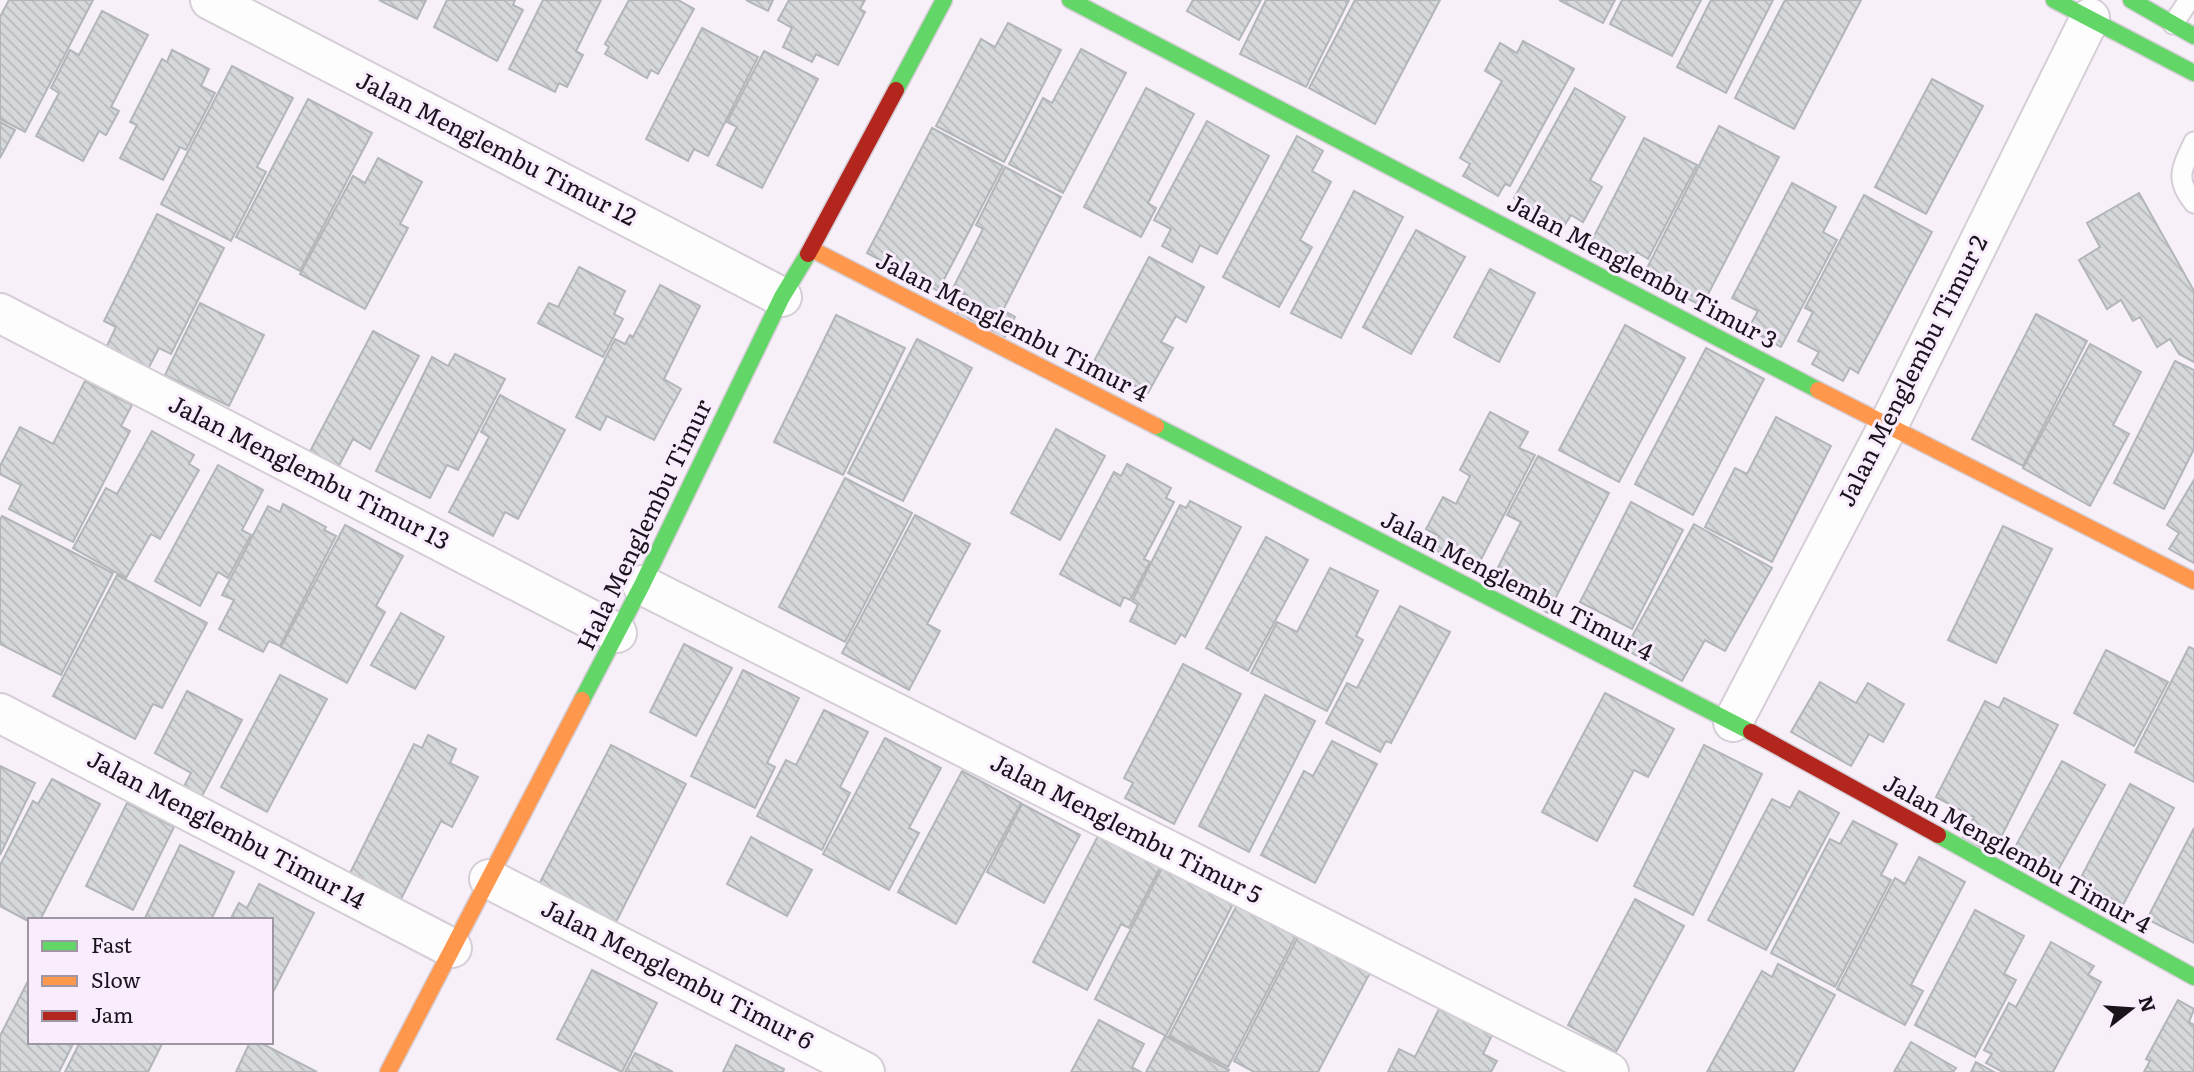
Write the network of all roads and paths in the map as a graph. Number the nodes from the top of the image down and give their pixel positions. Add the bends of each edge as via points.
1 (209, 0) edge
2 (944, 0) edge
3 (1070, 0) edge
4 (2054, 0) edge
5 (2131, 0) edge
6 (2189, 0) edge
7 (2090, 18) junction
8 (2173, 24) junction
9 (2194, 36) edge
10 (2194, 73) edge
11 (2194, 142) edge
12 (2194, 203) edge
13 (811, 249) junction
14 (782, 298) junction
15 (0, 313) edge
16 (1888, 426) junction
17 (2194, 581) edge
18 (642, 585) junction
19 (617, 633) junction
20 (0, 713) edge
21 (1733, 722) junction
22 (489, 879) junction
23 (452, 948) junction
24 (2194, 977) edge
25 (388, 1072) edge
26 (865, 1072) edge
27 (1609, 1072) edge

1 - 14 street, Jalan Menglembu Timur 12
2 - 13 street, Hala Menglembu Timur
3 - 16 street, Jalan Menglembu Timur 3
4 - 7 street
5 - 8 street
6 - 8 lane
7 - 10 street
7 - 16 street, Jalan Menglembu Timur 2
8 - 9 street
11 - 12 lane via 2181,169 2183,189
13 - 14 street, Hala Menglembu Timur
13 - 21 street, Jalan Menglembu Timur 4
14 - 18 street, Hala Menglembu Timur
15 - 19 street, Jalan Menglembu Timur 13
16 - 17 street, Jalan Menglembu Timur 3
16 - 21 street, Jalan Menglembu Timur 2
18 - 19 street, Hala Menglembu Timur
18 - 27 street, Jalan Menglembu Timur 5
19 - 22 street, Hala Menglembu Timur
20 - 23 street, Jalan Menglembu Timur 14
21 - 24 street, Jalan Menglembu Timur 4
22 - 23 street, Hala Menglembu Timur
22 - 26 street, Jalan Menglembu Timur 6
23 - 25 street, Hala Menglembu Timur

